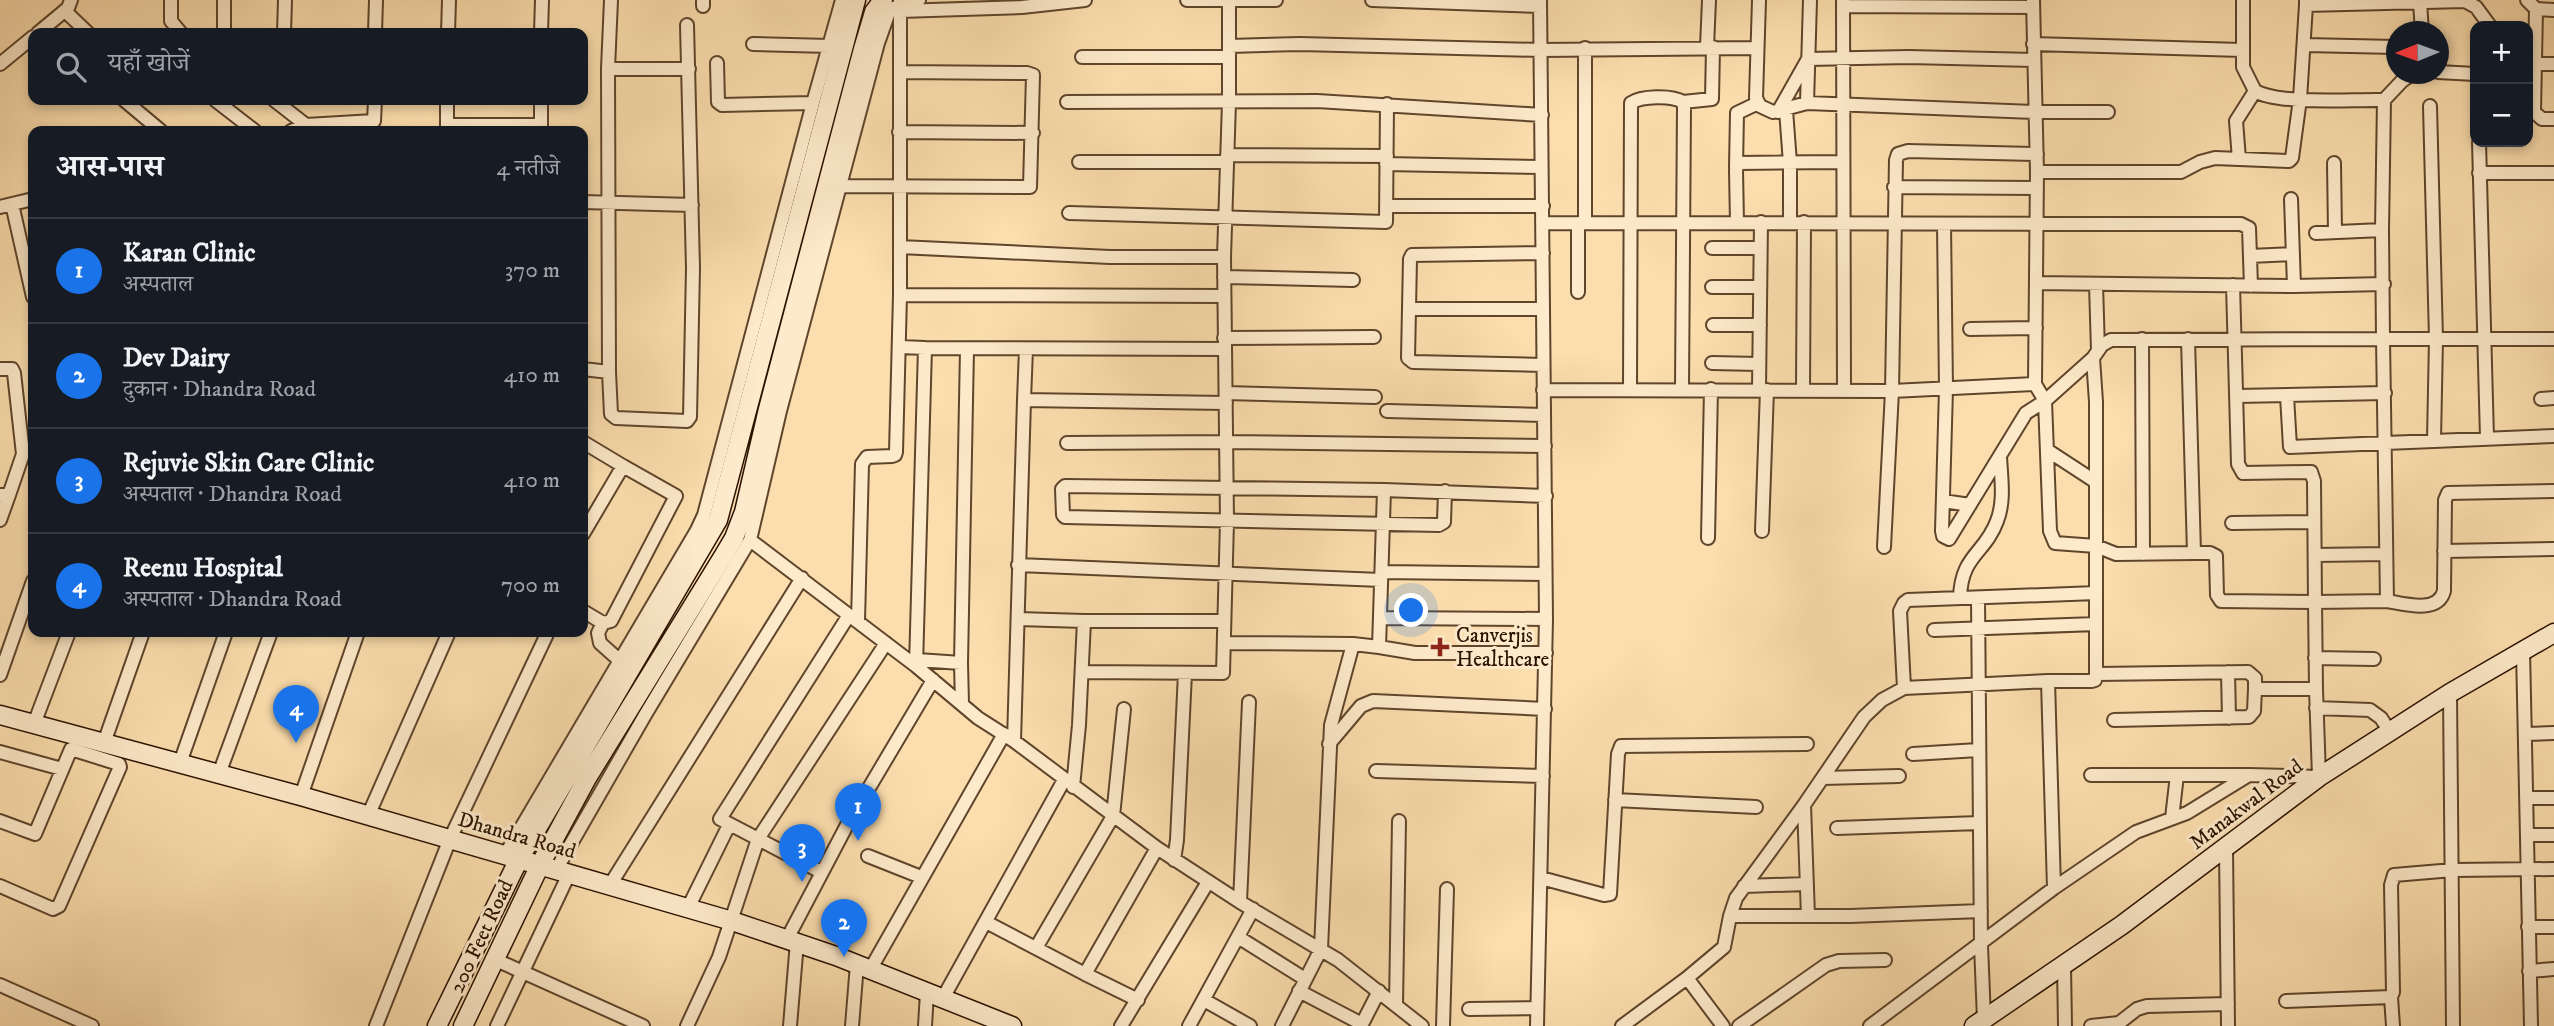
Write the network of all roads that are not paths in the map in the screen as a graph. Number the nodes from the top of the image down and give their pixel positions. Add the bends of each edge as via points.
1 (171, 0) edge
2 (224, 0) edge
3 (285, 0) edge
4 (376, 0) edge
5 (449, 0) edge
6 (542, 0) edge
7 (611, 0) edge
8 (842, 0) edge
9 (856, 0) edge
10 (919, 0) edge
11 (1085, 0) edge
12 (1188, 0) edge
13 (1276, 0) edge
14 (1372, 0) edge
15 (1709, 0) edge
16 (1759, 0) edge
17 (1810, 0) edge
18 (2243, 0) edge
19 (1229, 1) edge
20 (2420, 2) edge
21 (1540, 3) edge
22 (1843, 3) edge
23 (2306, 3) edge
24 (895, 4) edge
25 (2033, 4) edge
26 (2531, 5) edge
27 (68, 6) edge
28 (2554, 10) edge
29 (2421, 21) edge
30 (2486, 21) edge
31 (687, 25) dead end
32 (44, 28) edge
33 (84, 28) edge
34 (176, 28) edge
35 (224, 28) edge
36 (284, 28) edge
37 (375, 28) edge
38 (448, 28) edge
39 (541, 28) edge
40 (28, 41) edge
41 (753, 44) dead end
42 (2033, 44) junction
43 (2305, 45) junction
44 (829, 46) junction
45 (1710, 47) junction
46 (2386, 47) edge
47 (1585, 48) junction
48 (1757, 48) junction
49 (1540, 50) junction
50 (2242, 50) junction
51 (1229, 52) junction
52 (1082, 57) dead end
53 (1808, 59) junction
54 (1843, 59) junction
55 (2034, 60) junction
56 (717, 63) dead end
57 (0, 64) edge
58 (2554, 64) edge
59 (608, 69) junction
60 (689, 69) junction
61 (900, 72) junction
62 (2533, 72) edge
63 (2449, 73) edge
64 (2470, 74) edge
65 (2399, 84) edge
66 (2533, 84) edge
67 (2255, 91) junction
68 (2300, 99) junction
69 (2384, 100) junction
70 (1229, 102) junction
71 (1683, 102) junction
72 (813, 103) junction
73 (1067, 103) dead end
74 (1758, 103) junction
75 (1807, 103) junction
76 (1388, 104) junction
77 (1842, 104) junction
78 (130, 105) edge
79 (221, 105) edge
80 (283, 105) edge
81 (375, 105) edge
82 (447, 105) edge
83 (541, 105) edge
84 (2430, 106) dead end
85 (1782, 111) junction
86 (2035, 112) junction
87 (2108, 112) dead end
88 (1542, 115) junction
89 (2554, 119) edge
90 (306, 125) joint
91 (154, 126) edge
92 (249, 126) edge
93 (447, 126) edge
94 (541, 126) edge
95 (899, 132) junction
96 (1033, 133) junction
97 (2479, 147) edge
98 (2037, 154) junction
99 (1226, 159) junction
100 (2239, 159) junction
101 (1387, 160) junction
102 (1079, 162) dead end
103 (1842, 162) junction
104 (1790, 163) junction
105 (2334, 163) dead end
106 (1541, 167) junction
107 (1736, 167) junction
108 (2037, 172) junction
109 (2479, 173) junction
110 (2554, 173) edge
111 (839, 186) junction
112 (899, 187) junction
113 (1894, 187) junction
114 (2037, 188) junction
115 (2291, 199) dead end
116 (28, 200) edge
117 (588, 202) edge
118 (607, 203) junction
119 (6, 205) edge
120 (692, 205) junction
121 (1386, 206) junction
122 (1543, 206) junction
123 (1069, 213) dead end
124 (1226, 218) junction
125 (1631, 222) junction
126 (1685, 222) junction
127 (1761, 222) junction
128 (1790, 222) junction
129 (1804, 222) junction
130 (1894, 222) junction
131 (1543, 223) junction
132 (1581, 223) junction
133 (1737, 223) junction
134 (1844, 223) junction
135 (1944, 224) junction
136 (2036, 224) junction
137 (2382, 230) junction
138 (2335, 232) junction
139 (2316, 233) dead end
140 (900, 247) junction
141 (28, 248) edge
142 (1712, 248) dead end
143 (1760, 248) junction
144 (1543, 253) junction
145 (2293, 254) junction
146 (2250, 256) junction
147 (1224, 257) junction
148 (1224, 277) junction
149 (1353, 280) dead end
150 (2036, 283) junction
151 (2096, 284) junction
152 (2384, 284) junction
153 (2234, 285) junction
154 (2250, 286) junction
155 (2294, 286) junction
156 (1712, 287) dead end
157 (1760, 287) junction
158 (1578, 292) dead end
159 (900, 295) junction
160 (1224, 296) junction
161 (1409, 309) junction
162 (1543, 309) junction
163 (1713, 325) dead end
164 (1760, 325) junction
165 (2036, 328) junction
166 (1970, 329) dead end
167 (1374, 337) dead end
168 (2236, 338) junction
169 (2485, 338) junction
170 (2142, 339) junction
171 (2188, 339) junction
172 (2383, 339) junction
173 (2436, 339) junction
174 (2554, 339) edge
175 (1224, 344) junction
176 (900, 347) junction
177 (925, 348) junction
178 (967, 349) junction
179 (1026, 349) junction
180 (2096, 355) junction
181 (1712, 363) dead end
182 (1759, 364) junction
183 (1543, 365) junction
184 (0, 369) edge
185 (588, 370) edge
186 (609, 372) junction
187 (2035, 384) junction
188 (1682, 389) junction
189 (1711, 389) junction
190 (1946, 389) junction
191 (1543, 390) junction
192 (1630, 390) junction
193 (1763, 390) junction
194 (1802, 390) junction
195 (1844, 390) junction
196 (1892, 391) junction
197 (2385, 393) junction
198 (2237, 396) junction
199 (2287, 396) junction
200 (1376, 397) dead end
201 (1226, 398) junction
202 (1024, 400) junction
203 (2045, 401) junction
204 (1388, 411) dead end
205 (1544, 415) junction
206 (2554, 436) edge
207 (2487, 438) junction
208 (2434, 440) junction
209 (1227, 442) junction
210 (1067, 443) dead end
211 (2385, 444) junction
212 (588, 445) edge
213 (1545, 446) junction
214 (2290, 447) junction
215 (2047, 450) junction
216 (2000, 455) junction
217 (623, 466) junction
218 (2291, 472) junction
219 (2096, 482) junction
220 (1228, 487) junction
221 (1384, 490) junction
222 (1445, 491) junction
223 (2554, 491) edge
224 (4, 495) edge
225 (1546, 496) junction
226 (1943, 501) junction
227 (1970, 505) junction
228 (0, 520) edge
229 (1227, 521) junction
230 (2314, 522) junction
231 (2232, 523) dead end
232 (1384, 524) junction
233 (588, 526) edge
234 (1762, 530) dead end
235 (1708, 538) dead end
236 (750, 540) junction
237 (2096, 546) junction
238 (1884, 547) dead end
239 (2554, 549) edge
240 (2444, 551) junction
241 (2193, 554) junction
242 (2386, 554) junction
243 (2143, 555) junction
244 (2315, 555) junction
245 (1018, 565) junction
246 (1545, 574) junction
247 (1224, 575) junction
248 (1381, 576) junction
249 (802, 579) junction
250 (2096, 593) junction
251 (28, 595) edge
252 (1960, 598) junction
253 (1978, 598) junction
254 (2315, 601) junction
255 (2386, 601) junction
256 (588, 614) edge
257 (854, 618) junction
258 (1381, 618) junction
259 (1018, 619) junction
260 (1546, 619) junction
261 (1084, 621) junction
262 (1223, 621) junction
263 (603, 623) junction
264 (2096, 624) junction
265 (1977, 629) junction
266 (1934, 631) dead end
267 (2554, 633) edge
268 (67, 637) edge
269 (141, 637) edge
270 (224, 637) edge
271 (269, 637) edge
272 (356, 637) edge
273 (447, 637) edge
274 (546, 637) edge
275 (886, 643) junction
276 (1224, 643) junction
277 (1353, 644) junction
278 (1379, 647) junction
279 (2523, 650) junction
280 (1546, 653) junction
281 (2315, 658) junction
282 (2374, 659) dead end
283 (619, 660) junction
284 (917, 663) junction
285 (961, 663) junction
286 (1082, 672) junction
287 (2228, 672) junction
288 (1185, 673) junction
289 (2096, 674) junction
290 (0, 675) edge
291 (933, 680) junction
292 (2048, 681) junction
293 (1978, 684) junction
294 (1904, 688) junction
295 (2255, 689) junction
296 (2316, 689) junction
297 (2450, 693) junction
298 (1250, 702) dead end
299 (962, 704) junction
300 (2316, 708) junction
301 (1125, 709) dead end
302 (1545, 709) junction
303 (0, 715) edge
304 (2228, 718) junction
305 (2114, 720) dead end
306 (34, 724) junction
307 (2389, 732) junction
308 (2554, 733) edge
309 (2526, 734) junction
310 (1009, 737) junction
311 (104, 743) junction
312 (1329, 744) junction
313 (1807, 744) dead end
314 (1978, 750) junction
315 (0, 752) edge
316 (1913, 754) dead end
317 (180, 763) junction
318 (62, 769) junction
319 (1377, 771) dead end
320 (219, 774) junction
321 (2091, 775) dead end
322 (2177, 775) junction
323 (2249, 775) junction
324 (1543, 776) junction
325 (1899, 776) dead end
326 (2319, 777) junction
327 (1823, 778) junction
328 (1069, 783) junction
329 (301, 796) junction
330 (2527, 798) junction
331 (2554, 798) edge
332 (1615, 800) junction
333 (1804, 806) junction
334 (1756, 807) dead end
335 (368, 816) junction
336 (1113, 816) junction
337 (2172, 818) junction
338 (0, 821) edge
339 (1399, 821) dead end
340 (1979, 823) junction
341 (729, 825) junction
342 (1837, 828) dead end
343 (2528, 835) junction
344 (2554, 835) edge
345 (450, 839) junction
346 (758, 839) junction
347 (1157, 848) junction
348 (2226, 849) junction
349 (869, 856) dead end
350 (512, 857) junction
351 (1174, 860) junction
352 (2529, 868) junction
353 (2554, 869) edge
354 (555, 870) junction
355 (2453, 870) junction
356 (821, 872) junction
357 (921, 877) junction
358 (1541, 878) junction
359 (1208, 882) junction
360 (1807, 884) junction
361 (0, 886) edge
362 (610, 886) junction
363 (1744, 886) junction
364 (1447, 888) dead end
365 (2054, 888) junction
366 (1240, 902) junction
367 (688, 908) junction
368 (1252, 909) junction
369 (1981, 911) junction
370 (1730, 916) junction
371 (1808, 916) junction
372 (732, 921) junction
373 (986, 922) junction
374 (2528, 927) junction
375 (2554, 927) edge
376 (1238, 937) junction
377 (792, 941) junction
378 (1981, 945) junction
379 (1036, 948) junction
380 (1321, 949) junction
381 (496, 960) junction
382 (1885, 960) dead end
383 (2064, 965) junction
384 (863, 967) junction
385 (2554, 970) edge
386 (2529, 971) junction
387 (523, 972) junction
388 (1085, 974) junction
389 (1687, 978) junction
390 (0, 985) edge
391 (1302, 985) junction
392 (1379, 991) junction
393 (935, 995) junction
394 (2391, 997) junction
395 (1138, 1000) junction
396 (1204, 1000) junction
397 (2286, 1001) dead end
398 (1396, 1004) junction
399 (2228, 1004) junction
400 (1536, 1008) junction
401 (1469, 1009) dead end
402 (988, 1021) edge
403 (623, 1022) edge
404 (1979, 1023) edge
405 (1361, 1025) edge
406 (2119, 1025) edge
407 (92, 1026) edge
408 (376, 1026) edge
409 (437, 1026) edge
410 (463, 1026) edge
411 (497, 1026) edge
412 (643, 1026) edge
413 (687, 1026) edge
414 (790, 1026) edge
415 (852, 1026) edge
416 (925, 1026) edge
417 (1012, 1026) edge
418 (1121, 1026) edge
419 (1189, 1026) edge
420 (1250, 1026) edge
421 (1282, 1026) edge
422 (1422, 1026) edge
423 (1443, 1026) edge
424 (1537, 1026) edge
425 (1622, 1026) edge
426 (1723, 1026) edge
427 (1739, 1026) edge
428 (1870, 1026) edge
429 (2065, 1026) edge
430 (2091, 1026) edge
431 (2228, 1026) edge
432 (2393, 1026) edge
433 (2454, 1026) edge
434 (2531, 1026) edge

1 - 34 street via 171,22
2 - 35 street
3 - 36 street
4 - 37 street
5 - 38 street
6 - 39 street
7 - 59 street
8 - 44 street
9 - 350 street via 718,520
10 - 24 street
11 - 24 street via 1022,7
12 - 19 street
13 - 19 street
14 - 21 street
15 - 45 street
16 - 48 street
17 - 53 street
18 - 50 street
19 - 51 street
20 - 23 street
20 - 29 street
20 - 30 street via 2472,3
21 - 49 street
22 - 25 street
22 - 54 street
23 - 43 street
24 - 61 street
24 - 111 street via 886,19
24 - 354 street, 200 Feet Road via 874,12 739,527 593,767
25 - 42 street
26 - 28 street
27 - 32 street
27 - 33 street
31 - 60 street
40 - 57 street
41 - 44 street
42 - 50 street
42 - 55 street
43 - 46 street
43 - 68 street
44 - 72 street
45 - 47 street
45 - 48 street
45 - 71 street via 1712,99
47 - 49 street
47 - 132 street
48 - 74 street
49 - 51 street via 1300,44
49 - 88 street
50 - 67 street via 2243,66
51 - 52 street
51 - 70 street
53 - 54 street
53 - 75 street
53 - 85 street
54 - 55 street
54 - 77 street
55 - 86 street
56 - 72 street via 717,94 722,105
58 - 62 street
59 - 60 street
59 - 118 street
60 - 120 street
61 - 95 street
61 - 96 street via 1031,74
63 - 64 street
65 - 69 street
66 - 89 street via 2534,112 2542,119
67 - 68 street
67 - 100 street via 2236,121
68 - 69 street
68 - 100 street via 2289,161
69 - 137 street
70 - 73 street
70 - 76 street
70 - 99 street
71 - 125 street via 1675,98 1631,103
71 - 126 street
72 - 283 street via 710,499 697,530
74 - 85 street via 1765,110
74 - 107 street via 1735,118
75 - 77 street
75 - 85 street
76 - 88 street
76 - 101 street
77 - 86 street
77 - 103 street
78 - 91 street
79 - 92 street
80 - 90 street
81 - 90 street via 373,121
82 - 93 street
83 - 94 street
84 - 173 street
85 - 104 street
86 - 87 street
86 - 98 street
88 - 106 street
95 - 96 street
95 - 112 street
96 - 112 street via 1030,187
97 - 109 street
98 - 108 street
98 - 113 street via 1902,152 1896,160
99 - 101 street
99 - 102 street
99 - 124 street
100 - 108 street via 2207,159 2181,172
101 - 106 street
101 - 121 street
103 - 104 street
103 - 134 street
104 - 107 street
104 - 128 street
105 - 138 street
106 - 122 street
107 - 133 street
108 - 114 street
109 - 110 street
109 - 169 street
111 - 112 street
111 - 236 street
112 - 140 street
113 - 114 street
113 - 130 street
114 - 136 street
115 - 145 street
116 - 119 street
117 - 118 street
118 - 120 street
118 - 186 street
119 - 141 street
120 - 186 street via 690,419 614,417
121 - 122 street
121 - 124 street via 1384,222
122 - 131 street
123 - 124 street
124 - 147 street
125 - 126 street
125 - 132 street
125 - 192 street
126 - 133 street
126 - 188 street
127 - 128 street
127 - 133 street
127 - 143 street
128 - 129 street
129 - 134 street
129 - 194 street
130 - 134 street
130 - 135 street
130 - 196 street
131 - 132 street
131 - 144 street
132 - 158 street
134 - 195 street
135 - 136 street
135 - 190 street
136 - 146 street via 2241,224 2249,228
136 - 150 street
137 - 138 street
137 - 152 street
138 - 139 street
140 - 147 street via 1110,257
140 - 159 street
142 - 143 street
143 - 157 street
144 - 161 street via 1412,255
144 - 162 street
145 - 146 street
145 - 155 street
146 - 154 street
147 - 148 street
148 - 149 street
148 - 160 street
150 - 151 street
150 - 165 street
151 - 153 street
151 - 180 street
152 - 155 street
152 - 172 street
153 - 154 street
153 - 168 street
154 - 155 street
156 - 157 street
157 - 164 street
159 - 160 street
159 - 176 street
160 - 175 street
161 - 162 street
161 - 183 street via 1409,361
162 - 183 street
163 - 164 street
164 - 182 street
165 - 166 street
165 - 187 street
167 - 175 street
168 - 171 street
168 - 172 street
168 - 198 street
169 - 173 street
169 - 174 street
169 - 207 street
170 - 171 street
170 - 180 street via 2111,340
170 - 243 street
171 - 241 street
172 - 173 street
172 - 197 street
173 - 208 street
175 - 179 street
175 - 201 street
176 - 177 street
176 - 257 street via 895,455 867,457 862,464
177 - 178 street
177 - 284 street
178 - 179 street
178 - 285 street
179 - 202 street
180 - 203 street
180 - 219 street
181 - 182 street
182 - 193 street
183 - 191 street
184 - 224 street via 12,369 23,447 22,463
185 - 186 street
187 - 190 street
187 - 203 street
188 - 189 street
188 - 192 street
189 - 193 street
189 - 235 street
190 - 196 street
190 - 226 street
191 - 192 street
191 - 205 street
193 - 194 street
193 - 234 street
194 - 195 street
195 - 196 street
196 - 238 street
197 - 199 street
197 - 211 street
198 - 199 street
198 - 218 street via 2240,470
199 - 214 street
200 - 201 street
201 - 202 street
201 - 209 street
202 - 245 street
203 - 215 street
203 - 216 street via 2026,413
204 - 205 street
205 - 213 street
206 - 207 street
207 - 208 street
208 - 211 street
209 - 210 street
209 - 213 street
209 - 220 street
211 - 214 street
211 - 242 street
212 - 217 street
213 - 225 street
214 - 218 street
215 - 219 street
215 - 237 street via 2051,539 2061,545
216 - 227 street
216 - 252 street via 1998,519 1964,570
217 - 233 street
217 - 263 street via 676,496 611,621
218 - 230 street via 2311,472 2313,476
219 - 237 street
220 - 221 street
220 - 229 street
220 - 229 street via 1062,489 1065,517
221 - 222 street
221 - 232 street
222 - 225 street
222 - 232 street via 1442,525
223 - 240 street via 2448,493
224 - 228 street
225 - 246 street
226 - 227 street
226 - 227 street via 1945,538 1952,536
229 - 232 street
229 - 247 street
230 - 231 street
230 - 244 street
232 - 248 street
236 - 249 street
236 - 354 street
237 - 243 street via 2116,555
237 - 250 street
239 - 240 street
240 - 255 street via 2444,591 2438,604
241 - 243 street
241 - 254 street via 2216,556 2221,601
242 - 244 street
242 - 255 street
244 - 254 street
245 - 247 street
245 - 259 street
246 - 248 street
246 - 260 street
247 - 248 street
247 - 262 street
248 - 258 street
249 - 257 street
249 - 362 street
250 - 253 street
250 - 264 street
251 - 290 street
252 - 253 street
252 - 294 street via 1904,603 1900,611
253 - 265 street
254 - 255 street
254 - 281 street
256 - 263 street
257 - 275 street
257 - 341 street via 720,816
258 - 260 street
258 - 278 street
259 - 261 street
259 - 310 street
260 - 280 street
261 - 262 street
261 - 286 street
262 - 276 street
263 - 283 street via 600,643
264 - 265 street
264 - 289 street
265 - 266 street
265 - 293 street
267 - 279 street, Manakwal Road
268 - 306 street
269 - 311 street
270 - 317 street
271 - 320 street
272 - 329 street
273 - 335 street
274 - 345 street
275 - 284 street
275 - 346 street
276 - 277 street
276 - 288 street via 1223,673
277 - 278 street
277 - 312 street
278 - 280 street via 1415,653
279 - 297 street, Manakwal Road
279 - 309 street
280 - 302 street
281 - 282 street
281 - 296 street
283 - 350 street
284 - 285 street
284 - 291 street
285 - 299 street
286 - 288 street
286 - 328 street
287 - 289 street
287 - 295 street via 2253,674
287 - 304 street
288 - 351 street
289 - 292 street via 2092,681
291 - 299 street
291 - 356 street
292 - 293 street
292 - 365 street
293 - 294 street
293 - 314 street
294 - 327 street via 1882,700 1864,718
295 - 296 street
295 - 304 street via 2252,715
296 - 300 street
297 - 307 street, Manakwal Road
297 - 355 street
298 - 366 street
299 - 310 street
300 - 307 street via 2370,710
300 - 326 street
301 - 336 street
302 - 312 street via 1373,701 1361,706
302 - 324 street
303 - 306 street, Dhandra Road
304 - 305 street
306 - 311 street, Dhandra Road
307 - 326 street, Manakwal Road
308 - 309 street
309 - 330 street
310 - 328 street
310 - 357 street
311 - 317 street, Dhandra Road
312 - 380 street
313 - 332 street via 1621,746
314 - 316 street
314 - 340 street
315 - 318 street
317 - 320 street, Dhandra Road
318 - 338 street via 35,834
318 - 361 street via 68,751 74,748 120,767 59,906 53,909
319 - 324 street
320 - 329 street, Dhandra Road
321 - 322 street
322 - 323 street
322 - 337 street
323 - 326 street
323 - 337 street
324 - 358 street
325 - 327 street
326 - 348 street, Manakwal Road
327 - 333 street
328 - 336 street
328 - 373 street
329 - 335 street, Dhandra Road
330 - 331 street
330 - 343 street
332 - 334 street
332 - 358 street via 1609,894
333 - 360 street
333 - 363 street
335 - 345 street, Dhandra Road
336 - 347 street
336 - 379 street
337 - 365 street via 2127,837
339 - 398 street
340 - 342 street
340 - 369 street
341 - 346 street
341 - 367 street
343 - 344 street
343 - 352 street
345 - 350 street, Dhandra Road
345 - 408 street
346 - 356 street
346 - 372 street
347 - 351 street
347 - 388 street
348 - 383 street, Manakwal Road
348 - 399 street
349 - 357 street
350 - 354 street, Dhandra Road
350 - 409 street
351 - 359 street
352 - 353 street
352 - 355 street
352 - 374 street
354 - 362 street, Dhandra Road
354 - 381 street, 200 Feet Road
354 - 387 street
355 - 394 street via 2394,875
355 - 433 street
356 - 377 street
357 - 384 street
358 - 400 street
359 - 366 street
359 - 395 street
360 - 363 street
360 - 371 street
362 - 367 street, Dhandra Road
363 - 370 street
364 - 423 street
365 - 378 street
366 - 368 street
367 - 372 street, Dhandra Road
368 - 376 street
368 - 380 street
369 - 371 street
369 - 378 street
370 - 371 street
370 - 389 street via 1724,947
372 - 377 street, Dhandra Road
372 - 413 street
373 - 379 street
373 - 393 street
374 - 375 street
374 - 386 street
376 - 391 street
376 - 396 street
377 - 384 street, Dhandra Road
377 - 414 street
378 - 404 street
378 - 428 street
379 - 388 street
380 - 391 street
380 - 392 street
381 - 387 street
381 - 410 street, 200 Feet Road
382 - 427 street via 1826,965
383 - 404 street, Manakwal Road
383 - 429 street
384 - 393 street, Dhandra Road
384 - 415 street
385 - 386 street
386 - 434 street
387 - 403 street
387 - 411 street
388 - 395 street
389 - 425 street
389 - 426 street
390 - 407 street
391 - 405 street
391 - 421 street
392 - 398 street
392 - 405 street
393 - 402 street, Dhandra Road
393 - 416 street
394 - 397 street
394 - 432 street
395 - 418 street
396 - 419 street
396 - 420 street
398 - 422 street
399 - 406 street via 2147,1006
399 - 431 street
400 - 401 street
400 - 424 street
402 - 417 street, Dhandra Road
403 - 412 street
406 - 430 street

